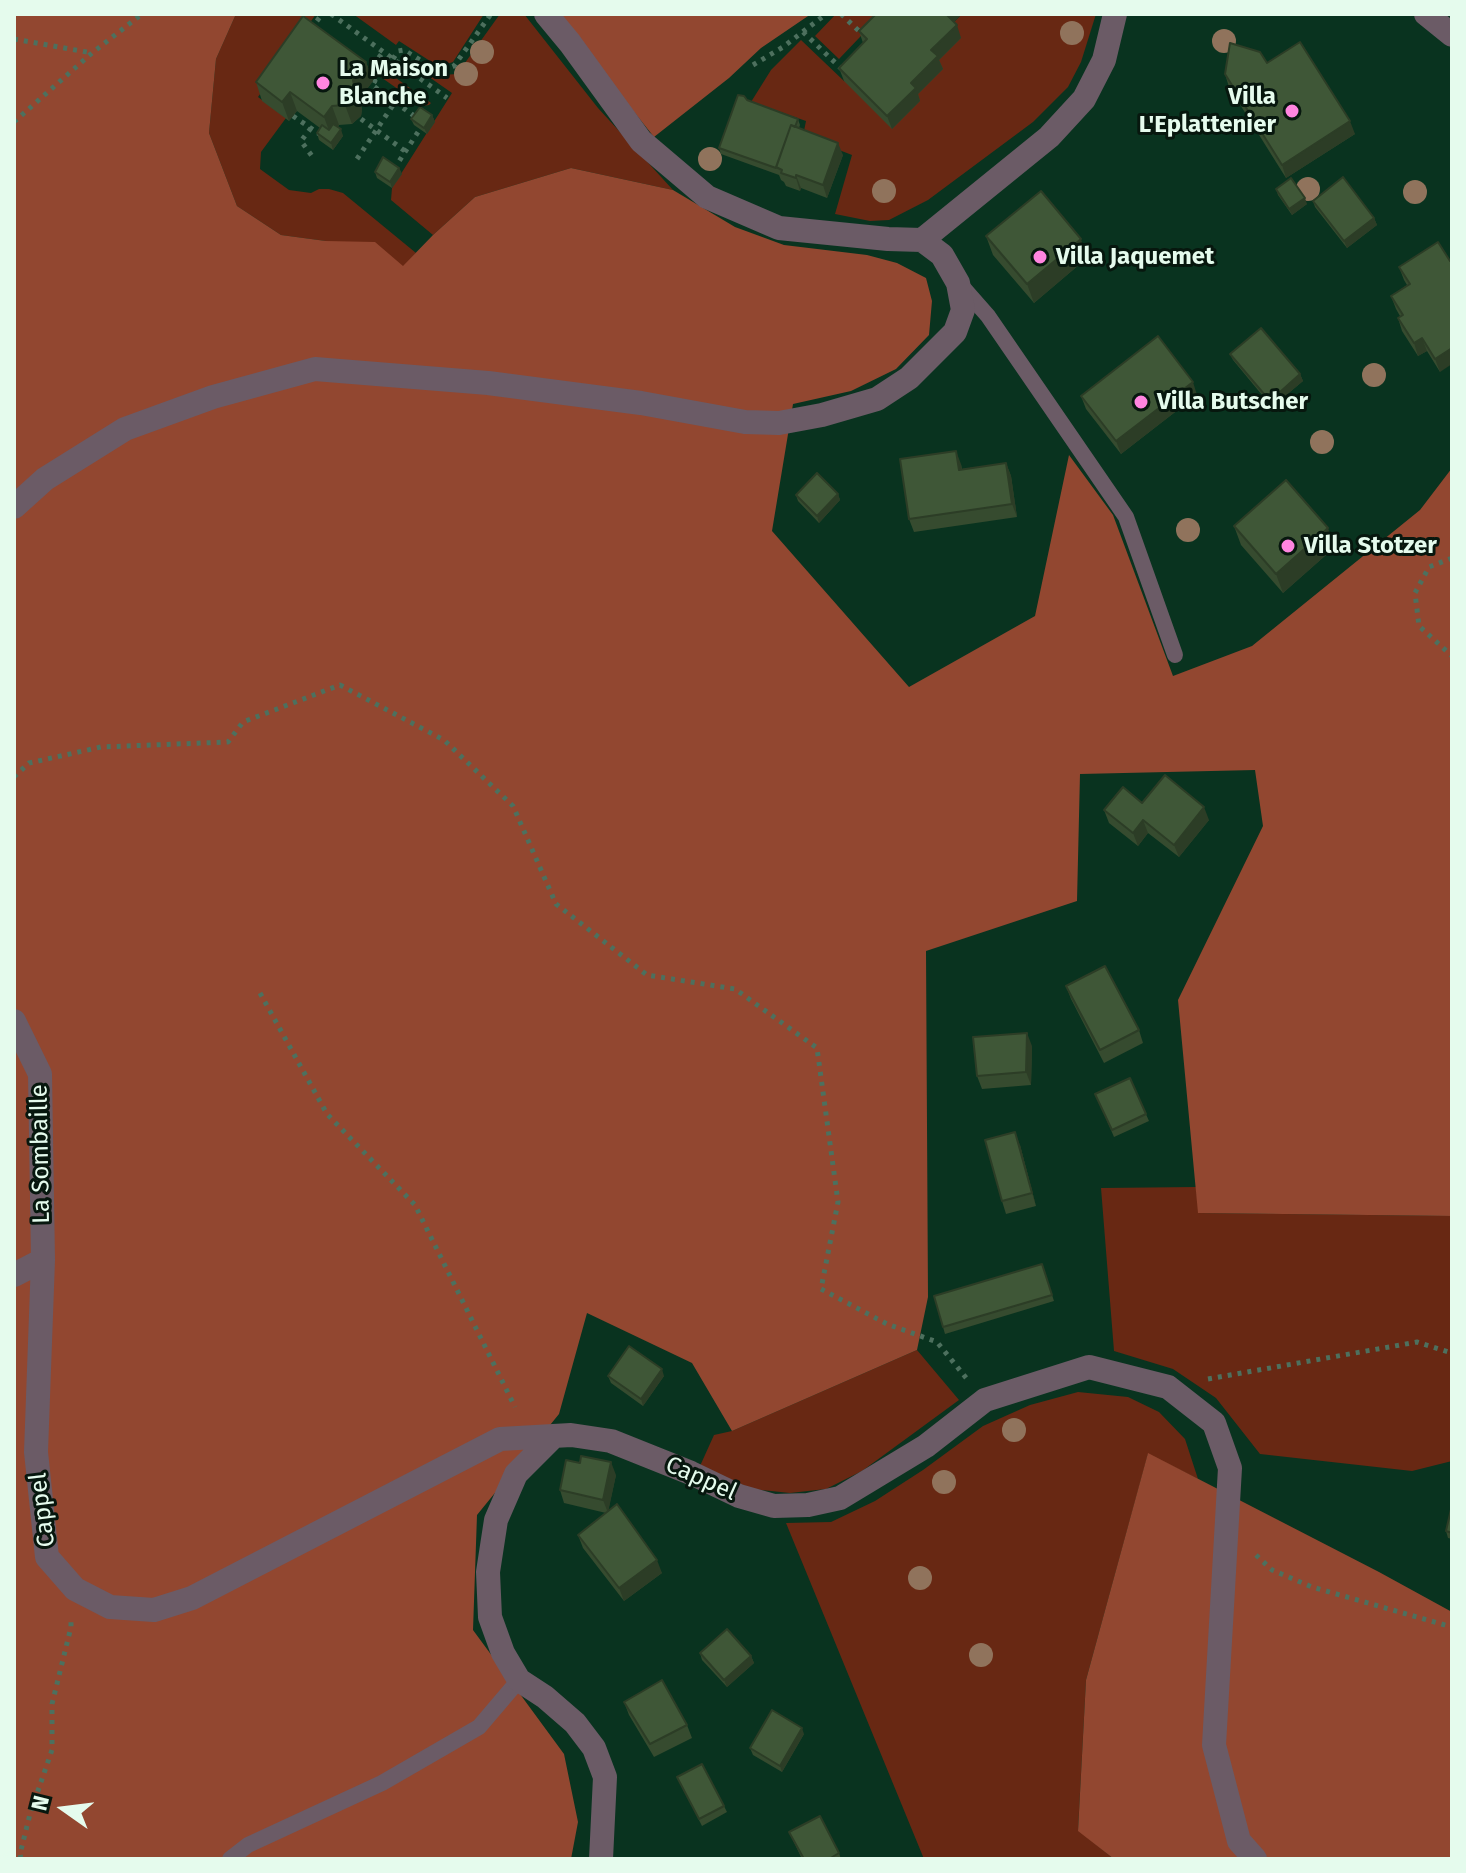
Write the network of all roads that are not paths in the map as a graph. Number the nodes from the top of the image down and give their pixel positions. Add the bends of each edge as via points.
1 (546, 14) edge
2 (1115, 14) edge
3 (922, 240) junction
4 (958, 283) junction
5 (14, 507) edge
6 (1175, 655) dead end
7 (14, 1021) edge
8 (43, 1260) junction
9 (14, 1275) edge
10 (542, 1436) junction
11 (519, 1680) junction
12 (230, 1859) edge
13 (601, 1859) edge
14 (1255, 1859) edge

1 - 3 street via 641,141 707,197 779,228
2 - 3 street via 1104,60 1084,99 1049,137
3 - 4 street via 942,255
4 - 5 street via 963,310 955,332 935,353 877,399 822,415 779,423 745,422 488,383 315,369 213,397 125,429 45,479
4 - 6 lane via 988,316 1126,517
7 - 8 street, La Sombaille via 40,1074
8 - 9 street
8 - 10 street, Cappel via 36,1452 47,1557 75,1589 110,1607 154,1610 192,1598 500,1439
10 - 11 street via 516,1474 496,1520 488,1572 490,1617
10 - 14 street, Cappel via 611,1441 739,1496 774,1506 808,1505 840,1498 926,1446 985,1400 1089,1367 1168,1387 1214,1423 1230,1468 1214,1745 1239,1841
11 - 12 lane via 479,1727 382,1783 248,1845
11 - 13 street via 575,1723 594,1748 605,1777

